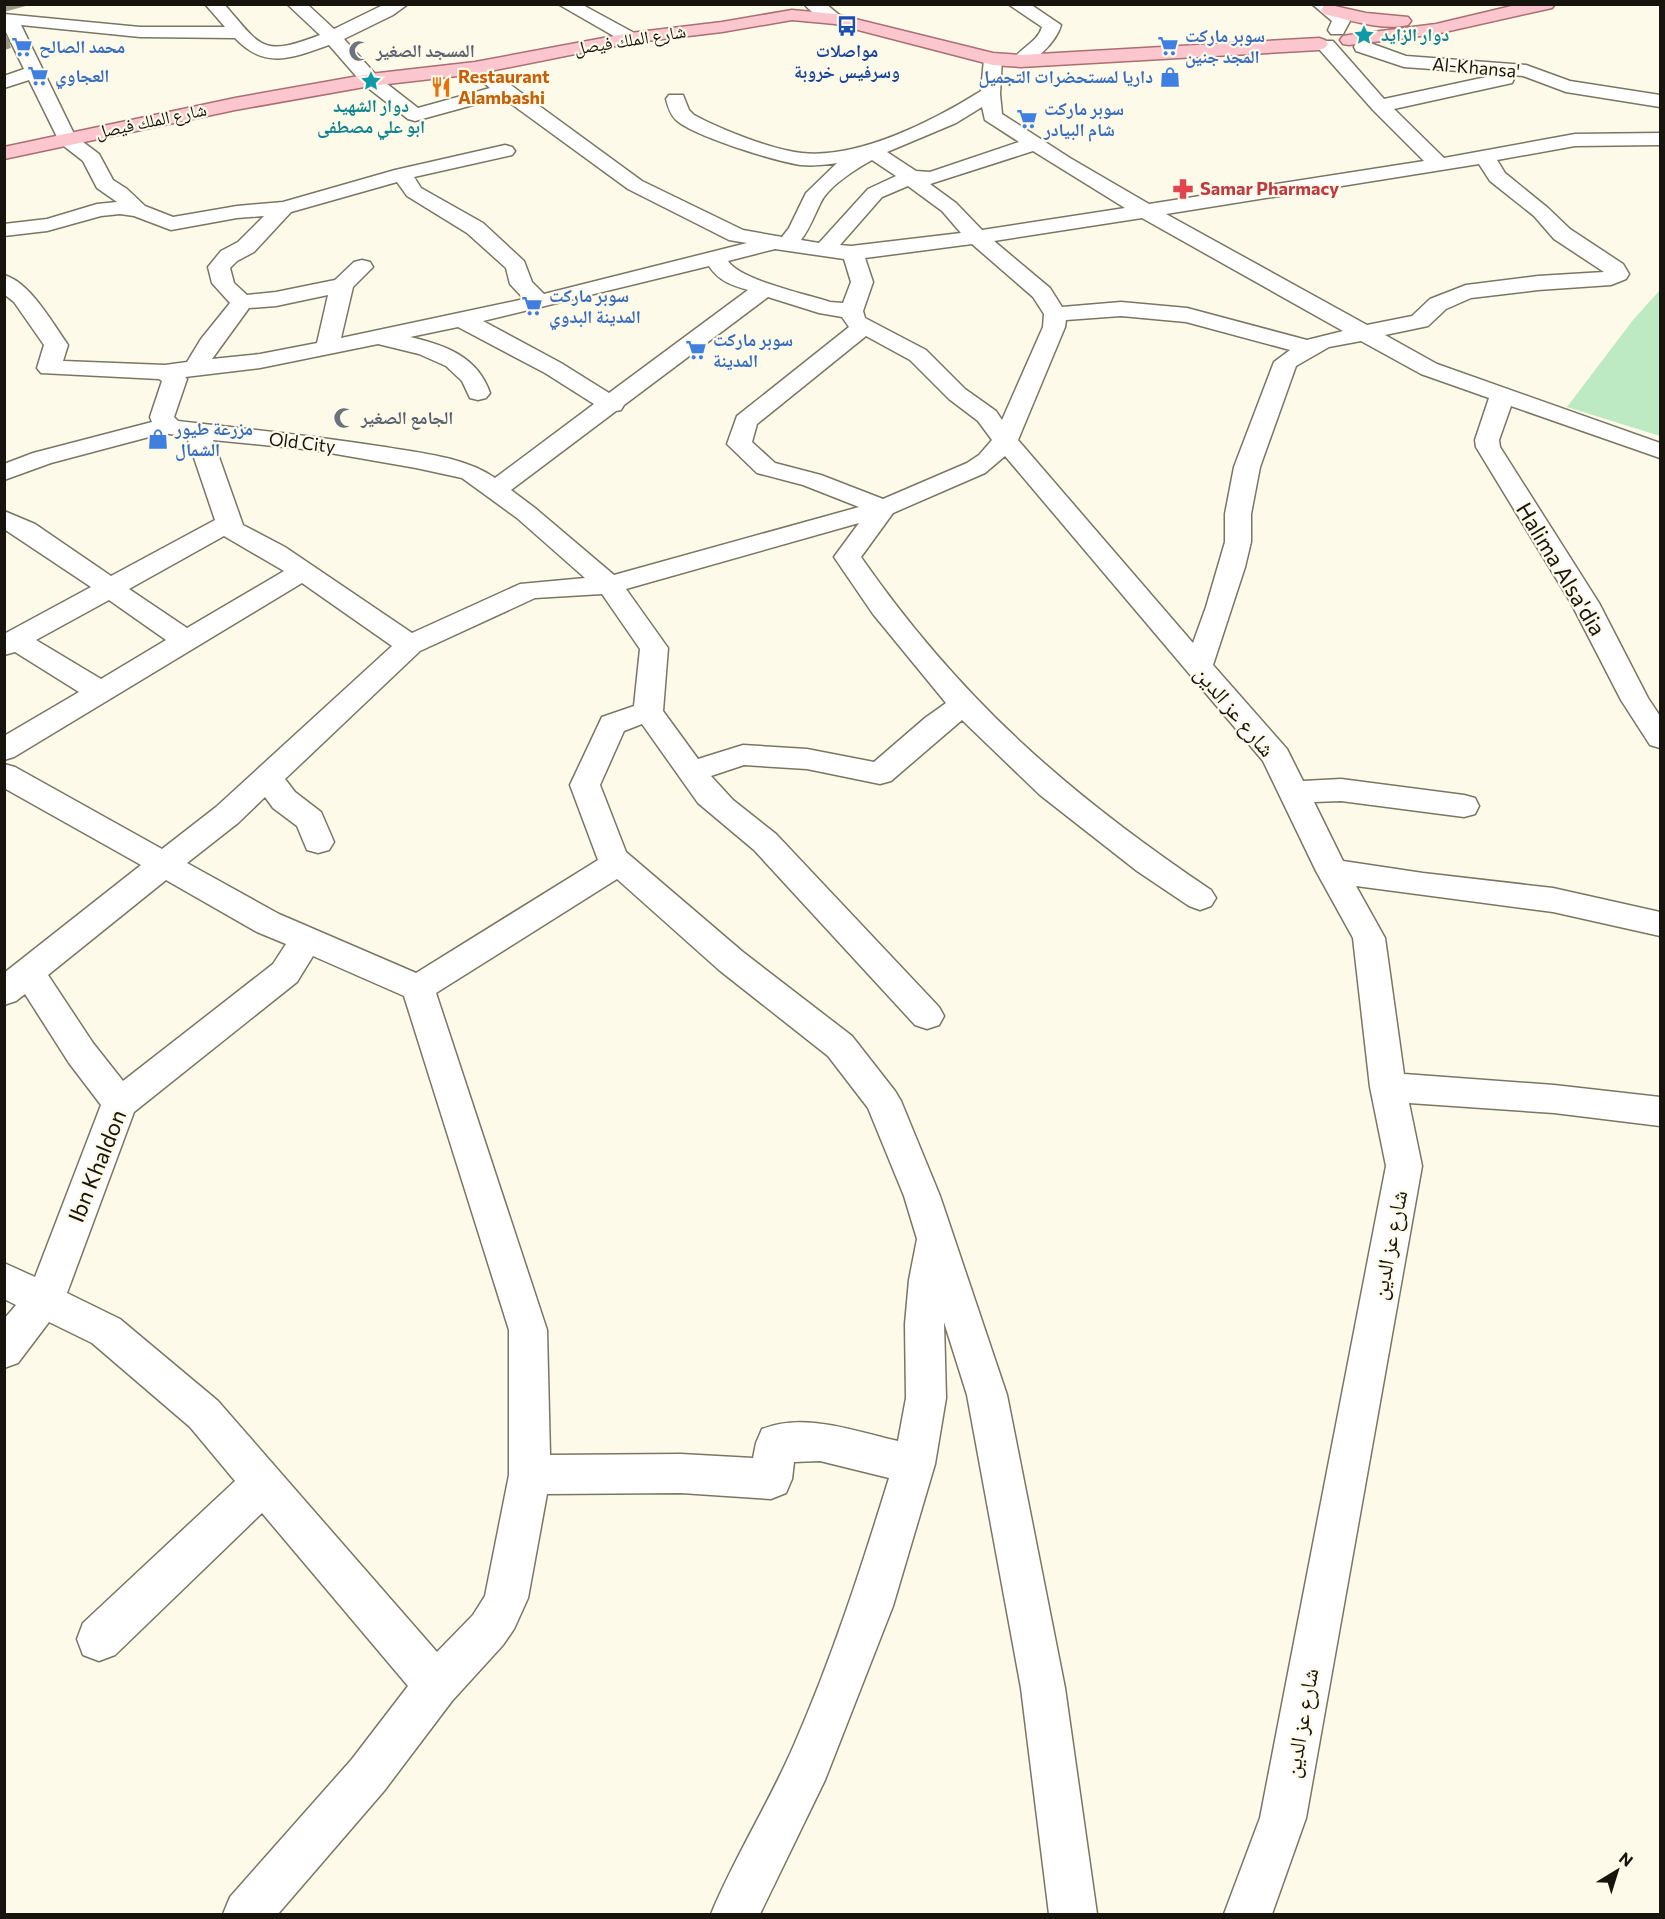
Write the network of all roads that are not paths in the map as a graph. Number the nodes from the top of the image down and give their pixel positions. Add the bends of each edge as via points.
1 (214, 4) edge
2 (296, 4) edge
3 (399, 4) edge
4 (567, 4) edge
5 (813, 4) edge
6 (1017, 4) edge
7 (1498, 4) edge
8 (1546, 4) edge
9 (64, 7) dead end
10 (7, 18) edge
11 (835, 19) junction
12 (1328, 29) edge
13 (241, 33) junction
14 (333, 38) junction
15 (630, 38) junction
16 (993, 59) junction
17 (1020, 61) junction
18 (475, 68) junction
19 (36, 71) junction
20 (1526, 71) junction
21 (370, 80) junction
22 (4, 82) edge
23 (504, 90) junction
24 (990, 94) junction
25 (676, 99) dead end
26 (1660, 101) edge
27 (1380, 106) junction
28 (67, 139) junction
29 (1660, 139) edge
30 (1034, 144) junction
31 (505, 151) dead end
32 (871, 151) junction
33 (4, 153) edge
34 (1485, 157) junction
35 (1439, 165) junction
36 (402, 174) junction
37 (911, 177) junction
38 (284, 208) junction
39 (138, 210) junction
40 (1145, 210) junction
41 (4, 230) edge
42 (977, 237) junction
43 (780, 244) junction
44 (825, 249) junction
45 (851, 252) junction
46 (715, 258) junction
47 (362, 267) dead end
48 (342, 285) junction
49 (764, 289) junction
50 (10, 295) edge
51 (242, 302) junction
52 (539, 302) junction
53 (1055, 314) junction
54 (461, 319) junction
55 (857, 319) junction
56 (1366, 333) junction
57 (378, 337) junction
58 (327, 347) junction
59 (1309, 348) junction
60 (195, 369) junction
61 (165, 372) junction
62 (478, 393) dead end
63 (1502, 396) junction
64 (612, 405) junction
65 (166, 425) junction
66 (198, 432) junction
67 (1005, 441) junction
68 (1660, 451) edge
69 (4, 473) edge
70 (495, 490) junction
71 (884, 508) junction
72 (4, 519) edge
73 (228, 524) junction
74 (303, 571) junction
75 (609, 585) junction
76 (110, 588) junction
77 (186, 641) junction
78 (10, 643) edge
79 (410, 645) junction
80 (1198, 667) junction
81 (102, 692) junction
82 (963, 705) junction
83 (648, 712) junction
84 (1660, 738) edge
85 (4, 750) edge
86 (690, 772) junction
87 (4, 774) edge
88 (267, 777) junction
89 (1294, 792) junction
90 (1464, 806) dead end
91 (318, 842) dead end
92 (618, 863) junction
93 (163, 864) junction
94 (1332, 871) junction
95 (1200, 898) dead end
96 (1660, 924) edge
97 (306, 940) junction
98 (17, 983) edge
99 (418, 988) junction
100 (927, 1016) dead end
101 (1388, 1087) junction
102 (120, 1103) junction
103 (1660, 1112) edge
104 (935, 1236) junction
105 (4, 1280) edge
106 (43, 1299) junction
107 (4, 1350) edge
108 (914, 1464) junction
109 (530, 1475) junction
110 (263, 1483) junction
111 (99, 1639) dead end
112 (436, 1685) junction
113 (247, 1914) edge
114 (735, 1914) edge
115 (1073, 1914) edge
116 (1248, 1914) edge

1 - 13 street
2 - 14 street
3 - 14 street
4 - 15 street
5 - 11 street
6 - 17 street via 1052,25 1047,39
7 - 12 main road via 1419,22
8 - 12 main road via 1436,29
9 - 10 street
10 - 13 street via 140,32
10 - 19 street
11 - 15 main road, شارع الملك فيصل via 792,15
11 - 16 main road, شارع الملك فيصل
12 - 17 main road, شارع الملك فيصل via 1257,46
12 - 20 street, Al-Khansa' via 1400,60
12 - 27 street
13 - 14 street via 257,49 271,54
14 - 21 street
15 - 18 main road, شارع الملك فيصل
16 - 17 main road, شارع الملك فيصل
16 - 24 street
18 - 21 main road, شارع الملك فيصل
18 - 23 street
19 - 22 street
19 - 28 street
20 - 26 street, Al-Khansa' via 1566,86
20 - 27 street via 1499,81
21 - 23 street via 415,123
21 - 28 main road, شارع الملك فيصل
23 - 43 street via 635,185 737,235
24 - 30 street via 992,116
24 - 32 street via 949,119
25 - 32 street via 678,111 687,120 799,159
27 - 35 street
28 - 33 main road, شارع الملك فيصل
28 - 39 street via 92,158 104,184
29 - 34 street via 1575,140
30 - 37 street via 932,178
30 - 40 street
31 - 36 street
32 - 37 street
32 - 43 street via 846,166 818,191 799,229
34 - 35 street
34 - 56 street via 1497,177 1562,234 1615,269 1617,275 1466,292 1438,304 1420,321
35 - 40 street
36 - 38 street
36 - 52 street via 414,192 475,228 516,266 521,284
37 - 42 street via 949,207
37 - 44 street via 875,193
38 - 39 street via 171,224
38 - 51 street via 246,247 219,267 219,279
39 - 41 street via 97,210 47,225
40 - 42 street
40 - 56 street
42 - 45 street
42 - 53 street via 1042,293
43 - 44 street
43 - 46 street
44 - 45 street
45 - 55 street via 862,282
46 - 49 street, شارع عز الدين via 728,276
46 - 52 street
47 - 48 street
48 - 51 street
48 - 58 street
49 - 55 street, شارع عز الدين
49 - 64 street
50 - 61 street via 56,345 49,368
51 - 60 street
52 - 54 street
53 - 59 street via 1121,309 1188,315
53 - 67 street via 1054,327
54 - 57 street
54 - 64 street
55 - 67 street, شارع عز الدين via 918,355 957,394 987,416
55 - 71 street via 806,375 746,421 739,444 766,468 812,480
56 - 59 street
56 - 63 street via 1429,369
57 - 58 street
57 - 62 street via 425,349 460,365 475,381
58 - 60 street
59 - 80 street via 1286,362 1251,456 1241,490 1238,542 1232,567
60 - 61 street
61 - 65 street via 175,379 162,417
63 - 68 street
63 - 84 street, Halima Alsa'dia via 1488,447 1585,603 1635,700
64 - 70 street
65 - 66 street, Old City
65 - 69 street via 42,458
66 - 70 street, Old City via 313,443 416,460 471,473
66 - 73 street
67 - 71 street via 976,468
67 - 80 street, شارع عز الدين
70 - 75 street, Old City
71 - 75 street
71 - 82 street via 847,557 912,648
72 - 76 street
73 - 74 street via 234,532
73 - 76 street
74 - 77 street
74 - 79 street
75 - 79 street via 530,590
75 - 83 street, Old City via 654,648
76 - 77 street
76 - 78 street
77 - 81 street
78 - 81 street
79 - 88 street
80 - 89 street, شارع عز الدين via 1276,756
81 - 85 street
82 - 86 street via 880,774 807,759 743,755
82 - 95 street via 995,739 1063,798 1138,857
83 - 86 street
83 - 92 street via 612,724 585,780 612,857
86 - 100 street via 722,808 765,842
87 - 93 street
88 - 91 street via 284,800 309,820
88 - 93 street via 227,815
89 - 90 street via 1341,790
89 - 94 street, شارع عز الدين
92 - 99 street
92 - 104 street via 731,961 840,1046 881,1097
93 - 97 street
93 - 98 street
94 - 96 street via 1552,900
94 - 101 street, شارع عز الدين via 1369,938
97 - 99 street
97 - 102 street, Ibn Khaldon via 285,973
98 - 102 street
99 - 109 street via 528,1330
101 - 103 street via 1554,1099
101 - 116 street, شارع عز الدين via 1404,1166 1283,1818
102 - 106 street, Ibn Khaldon
104 - 108 street via 924,1324 926,1398
104 - 115 street via 987,1395 1043,1688
105 - 106 street
106 - 107 street, Ibn Khaldon
106 - 110 street via 106,1331 204,1414
108 - 109 street via 820,1442 776,1443 771,1479 636,1472
108 - 114 street via 871,1606 842,1683 809,1764
109 - 112 street via 506,1598 499,1614
110 - 111 street
110 - 112 street
112 - 113 street via 368,1775

